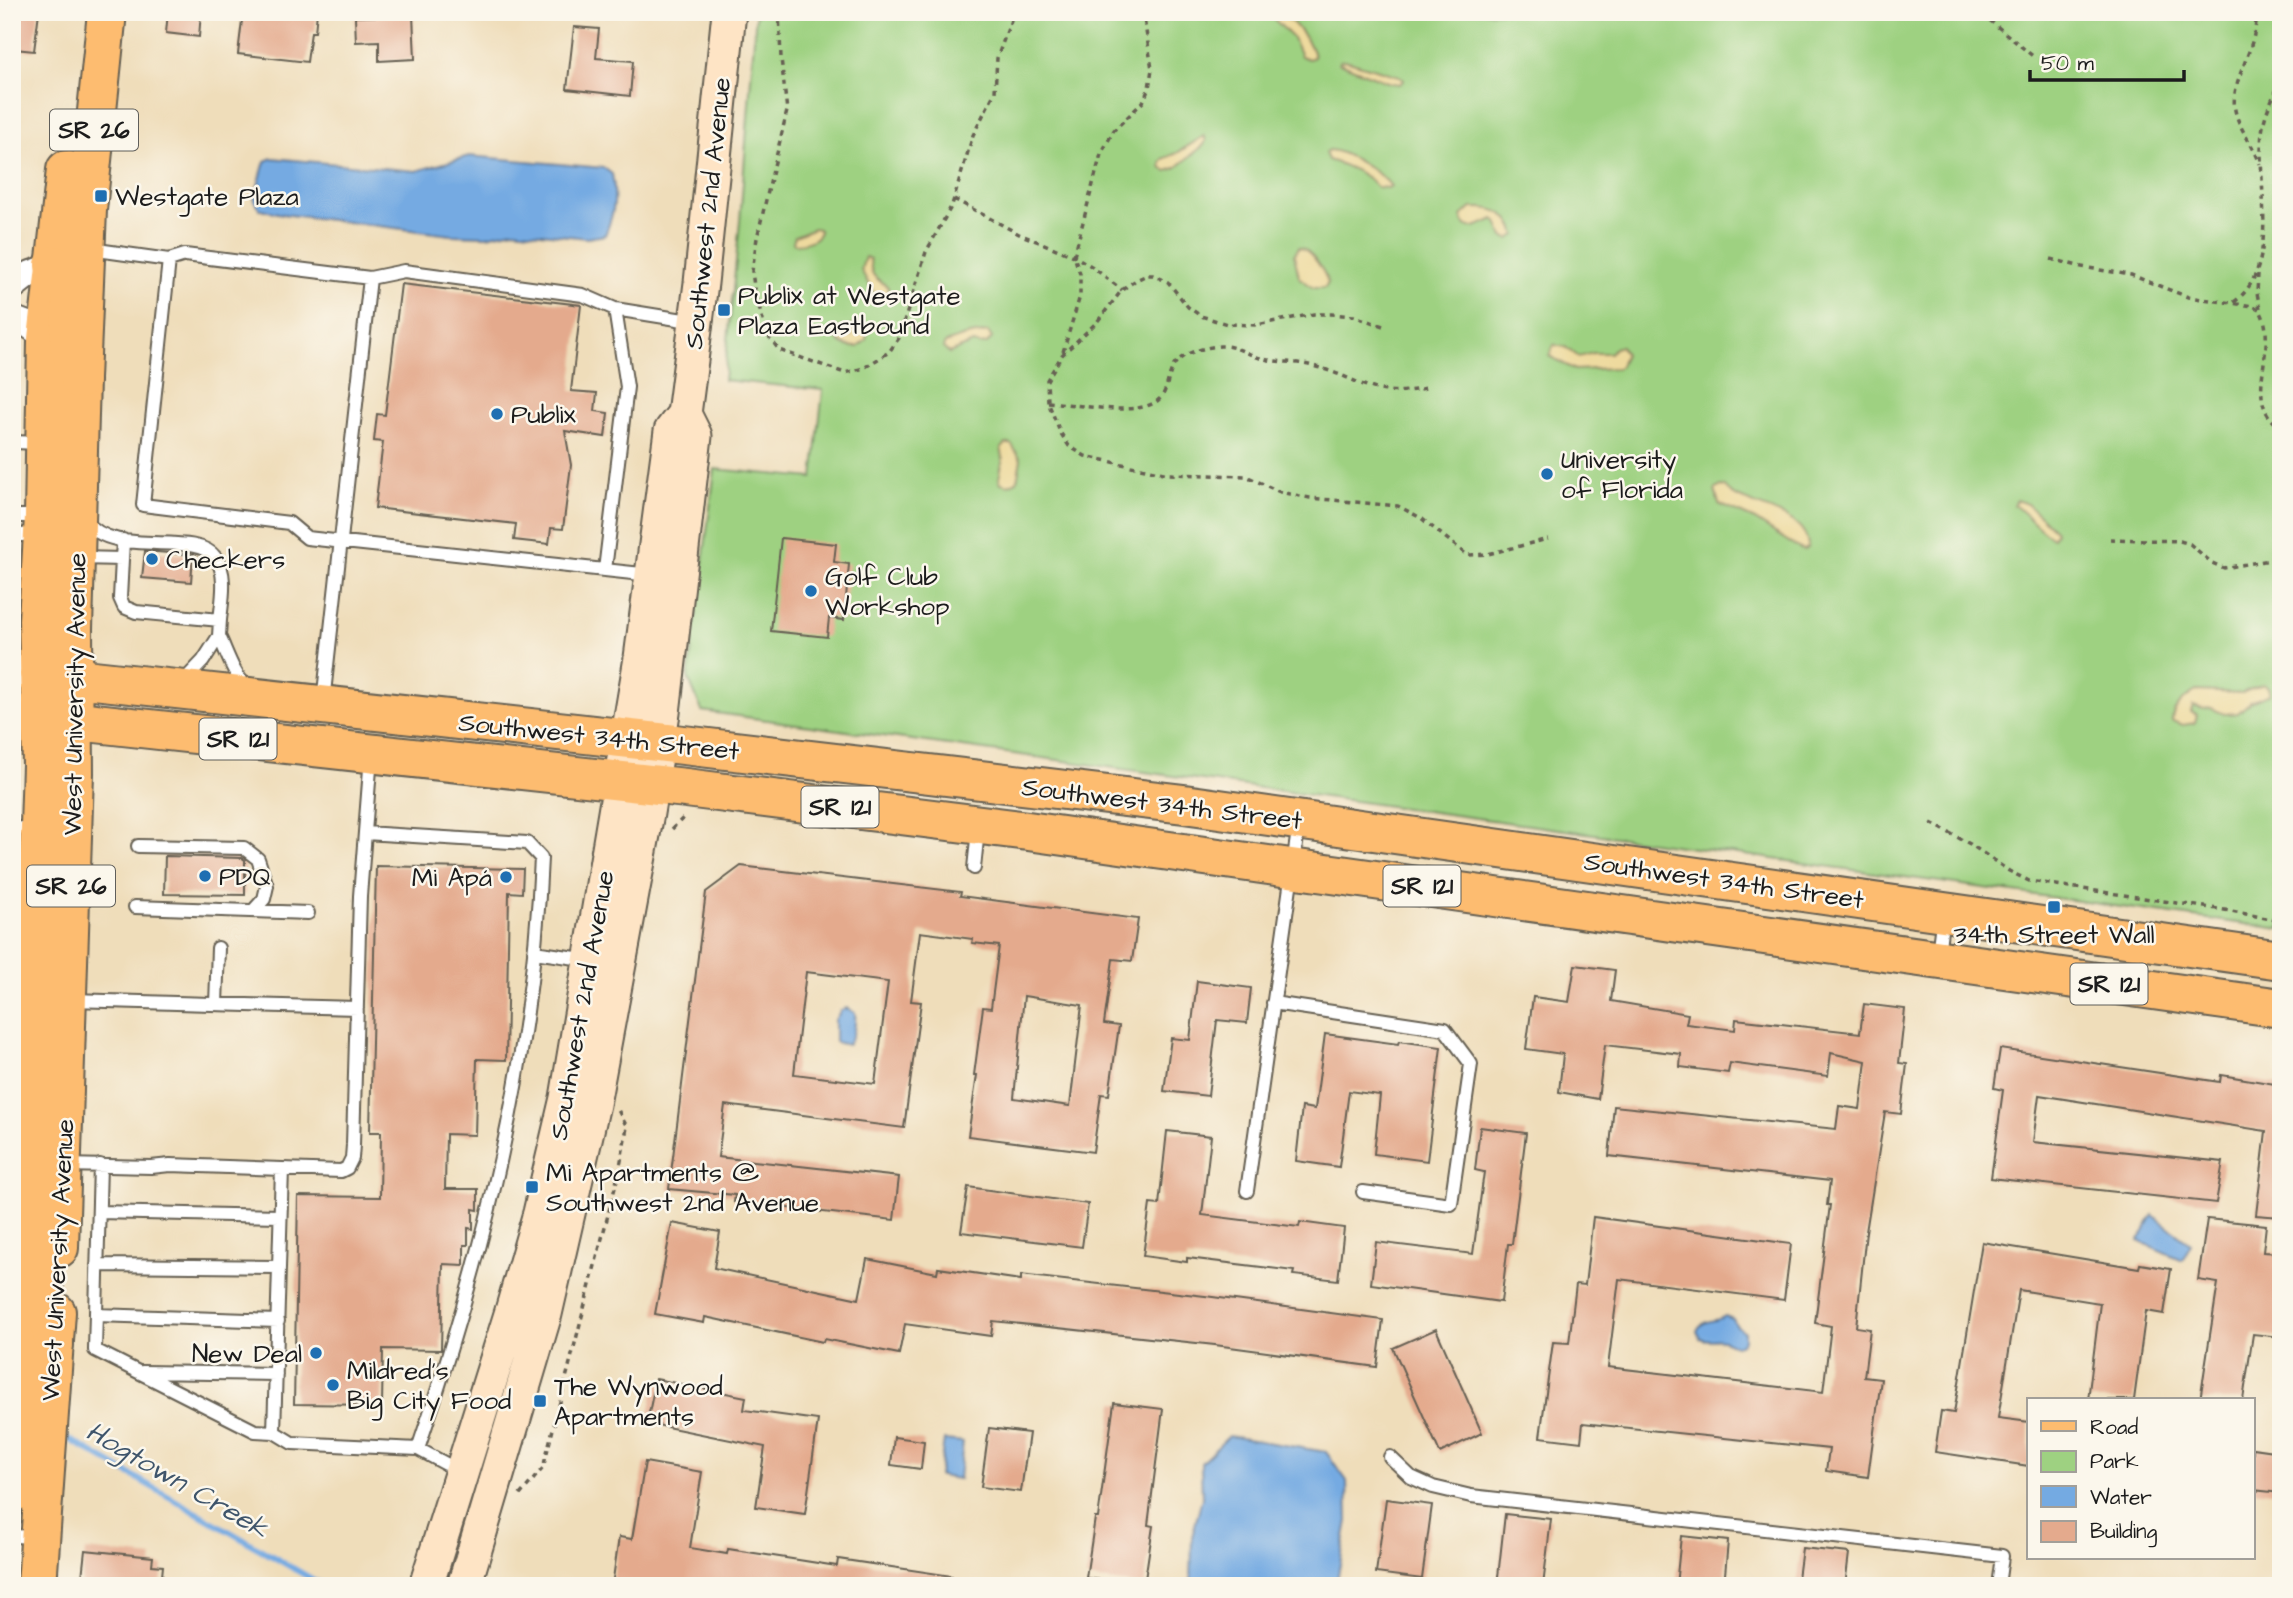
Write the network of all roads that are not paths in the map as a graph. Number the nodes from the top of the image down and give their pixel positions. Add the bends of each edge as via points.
1 (89, 12) edge
2 (107, 12) edge
3 (729, 12) edge
4 (68, 251) junction
5 (169, 260) junction
6 (370, 278) junction
7 (12, 288) edge
8 (615, 309) junction
9 (12, 318) edge
10 (696, 322) junction
11 (47, 339) junction
12 (684, 414) junction
13 (29, 443) edge
14 (37, 522) edge
15 (123, 540) junction
16 (340, 542) junction
17 (75, 558) junction
18 (122, 559) junction
19 (605, 570) junction
20 (651, 575) junction
21 (220, 620) junction
22 (219, 636) junction
23 (42, 674) edge
24 (174, 689) junction
25 (260, 699) junction
26 (323, 706) junction
27 (42, 717) edge
28 (643, 740) junction
29 (371, 753) junction
30 (636, 782) junction
31 (1299, 819) junction
32 (979, 825) junction
33 (26, 829) edge
34 (365, 833) junction
35 (138, 846) dead end
36 (1293, 867) junction
37 (974, 868) dead end
38 (25, 903) edge
39 (135, 907) dead end
40 (253, 911) junction
41 (1944, 912) junction
42 (308, 913) dead end
43 (218, 948) dead end
44 (534, 952) junction
45 (1937, 959) junction
46 (2281, 960) edge
47 (590, 961) junction
48 (68, 999) junction
49 (1273, 1003) junction
50 (216, 1004) junction
51 (357, 1008) junction
52 (2281, 1008) edge
53 (62, 1165) junction
54 (100, 1165) junction
55 (282, 1168) junction
56 (27, 1186) junction
57 (1247, 1191) dead end
58 (1363, 1192) dead end
59 (99, 1212) junction
60 (280, 1216) junction
61 (97, 1265) junction
62 (279, 1267) junction
63 (18, 1273) edge
64 (96, 1315) junction
65 (278, 1321) junction
66 (38, 1343) junction
67 (138, 1372) junction
68 (276, 1374) junction
69 (274, 1432) junction
70 (418, 1449) junction
71 (1390, 1457) dead end
72 (463, 1468) junction
73 (513, 1480) junction
74 (23, 1487) edge
75 (26, 1537) edge
76 (468, 1573) edge
77 (37, 1586) edge
78 (426, 1586) edge
79 (1998, 1586) edge

1 - 4 main road, West University Avenue / SR 26
2 - 4 main road, West University Avenue / SR 26 via 93,139
3 - 10 main road, Southwest 2nd Avenue
4 - 5 lane
4 - 7 street
4 - 11 main road, West University Avenue / SR 26
4 - 14 main road, West University Avenue / SR 26 via 72,292 69,345 80,379
5 - 6 lane via 185,256
5 - 16 lane via 143,505 289,523 307,538
6 - 8 lane via 404,271 583,295
6 - 16 lane
8 - 10 lane
8 - 19 lane via 627,387
9 - 11 street
10 - 12 main road, Southwest 2nd Avenue
11 - 13 main road, West University Avenue / SR 26
12 - 20 main road, Southwest 2nd Avenue via 671,431
12 - 28 main road, Southwest 2nd Avenue via 695,436
13 - 14 main road, West University Avenue / SR 26
14 - 15 lane
14 - 17 main road, West University Avenue / SR 26
14 - 23 main road, West University Avenue / SR 26
15 - 18 lane
15 - 21 lane via 193,545 215,557 223,586
16 - 19 lane
16 - 26 lane
17 - 18 lane
17 - 23 main road, West University Avenue / SR 26
18 - 21 lane via 120,598 124,607
19 - 20 lane
20 - 28 main road, Southwest 2nd Avenue via 641,658
21 - 22 lane
22 - 24 lane via 190,676
22 - 25 lane via 241,682
23 - 24 main road, Southwest 34th Street / SR 121
23 - 27 main road, West University Avenue / SR 26
24 - 25 main road, Southwest 34th Street / SR 121
25 - 26 main road, Southwest 34th Street / SR 121
26 - 28 main road, Southwest 34th Street / SR 121
27 - 29 main road, Southwest 34th Street / SR 121
27 - 33 main road, West University Avenue / SR 26
27 - 48 main road, West University Avenue / SR 26
28 - 30 main road, Southwest 2nd Avenue
28 - 31 main road, Southwest 34th Street / SR 121
29 - 30 main road, Southwest 34th Street / SR 121
29 - 34 lane
30 - 32 main road, Southwest 34th Street / SR 121
30 - 47 main road, Southwest 2nd Avenue
30 - 73 main road, Southwest 2nd Avenue via 593,1104
31 - 36 lane
31 - 41 main road, Southwest 34th Street / SR 121
32 - 36 main road, Southwest 34th Street / SR 121
32 - 37 lane
33 - 38 main road, West University Avenue / SR 26
34 - 44 lane via 527,843 541,858
34 - 51 lane
35 - 40 lane via 244,848 258,859 267,886 264,899
36 - 45 main road, Southwest 34th Street / SR 121
36 - 49 lane
38 - 56 main road, West University Avenue / SR 26
39 - 40 lane
40 - 42 lane
41 - 45 lane
41 - 46 main road, Southwest 34th Street / SR 121
43 - 50 lane
44 - 47 lane
44 - 70 lane via 518,1075 485,1218 445,1371
45 - 52 main road, Southwest 34th Street / SR 121
47 - 72 main road, Southwest 2nd Avenue via 567,1098 540,1213
48 - 50 lane
48 - 53 main road, West University Avenue / SR 26
49 - 57 lane
49 - 58 lane via 1445,1029 1471,1064 1451,1204
50 - 51 lane
51 - 55 lane via 352,1158 341,1171
53 - 54 lane
53 - 66 main road, West University Avenue / SR 26
54 - 55 lane
54 - 59 lane
55 - 60 lane
56 - 63 main road, West University Avenue / SR 26
56 - 66 main road via 38,1190 44,1206
59 - 60 lane
59 - 61 lane
60 - 62 lane
61 - 62 lane
61 - 64 lane
62 - 65 lane
63 - 66 main road, West University Avenue / SR 26
64 - 65 lane
64 - 67 lane via 95,1350
65 - 68 lane
66 - 74 main road, West University Avenue / SR 26
67 - 68 lane
67 - 69 lane via 255,1431
68 - 69 lane
69 - 70 lane via 292,1443
70 - 72 lane
71 - 79 lane via 1411,1477 1471,1496 2003,1556
72 - 73 main road
72 - 78 main road, Southwest 2nd Avenue
73 - 76 main road, Southwest 2nd Avenue
74 - 75 main road, West University Avenue / SR 26
75 - 77 main road, West University Avenue / SR 26

